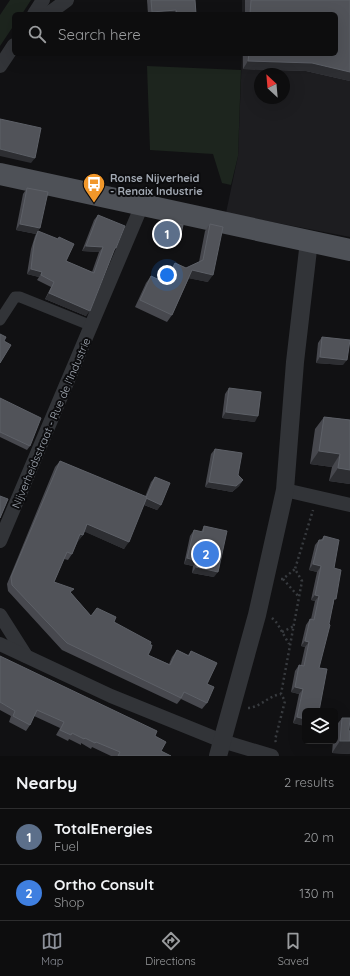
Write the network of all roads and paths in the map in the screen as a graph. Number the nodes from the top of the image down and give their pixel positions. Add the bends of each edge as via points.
1 (43, 0) edge
2 (67, 0) edge
3 (35, 12) edge
4 (51, 12) edge
5 (12, 48) edge
6 (0, 66) edge
7 (0, 174) edge
8 (142, 205) junction
9 (309, 241) junction
10 (350, 250) edge
11 (0, 320) edge
12 (92, 326) junction
13 (285, 490) junction
14 (317, 497) junction
15 (350, 505) edge
16 (0, 541) edge
17 (283, 579) dead end
18 (299, 597) junction
19 (259, 605) junction
20 (0, 615) edge
21 (294, 626) junction
22 (282, 632) junction
23 (0, 644) edge
24 (290, 644) junction
25 (26, 656) junction
26 (281, 694) junction
27 (231, 708) junction
28 (220, 749) edge
29 (275, 751) edge

1 - 3 street
2 - 4 street
5 - 6 street
7 - 8 main road
8 - 9 main road
8 - 12 street, Nijverheidsstraat - Rue de l'Industrie
9 - 10 main road
9 - 13 street via 295,362
11 - 12 street, Nijverheidsstraat - Rue de l'Industrie via 15,297 20,297
12 - 16 street, Nijverheidsstraat - Rue de l'Industrie
13 - 14 street
13 - 19 street
14 - 15 street
14 - 18 path via 295,569 302,581
17 - 18 path
18 - 21 path
19 - 22 path via 277,623
19 - 27 street
20 - 25 street
21 - 22 path
21 - 24 path
22 - 24 path
23 - 25 street
24 - 26 path
25 - 28 street
26 - 27 path via 274,695 256,707
26 - 29 path via 285,701
27 - 28 street
28 - 29 street

